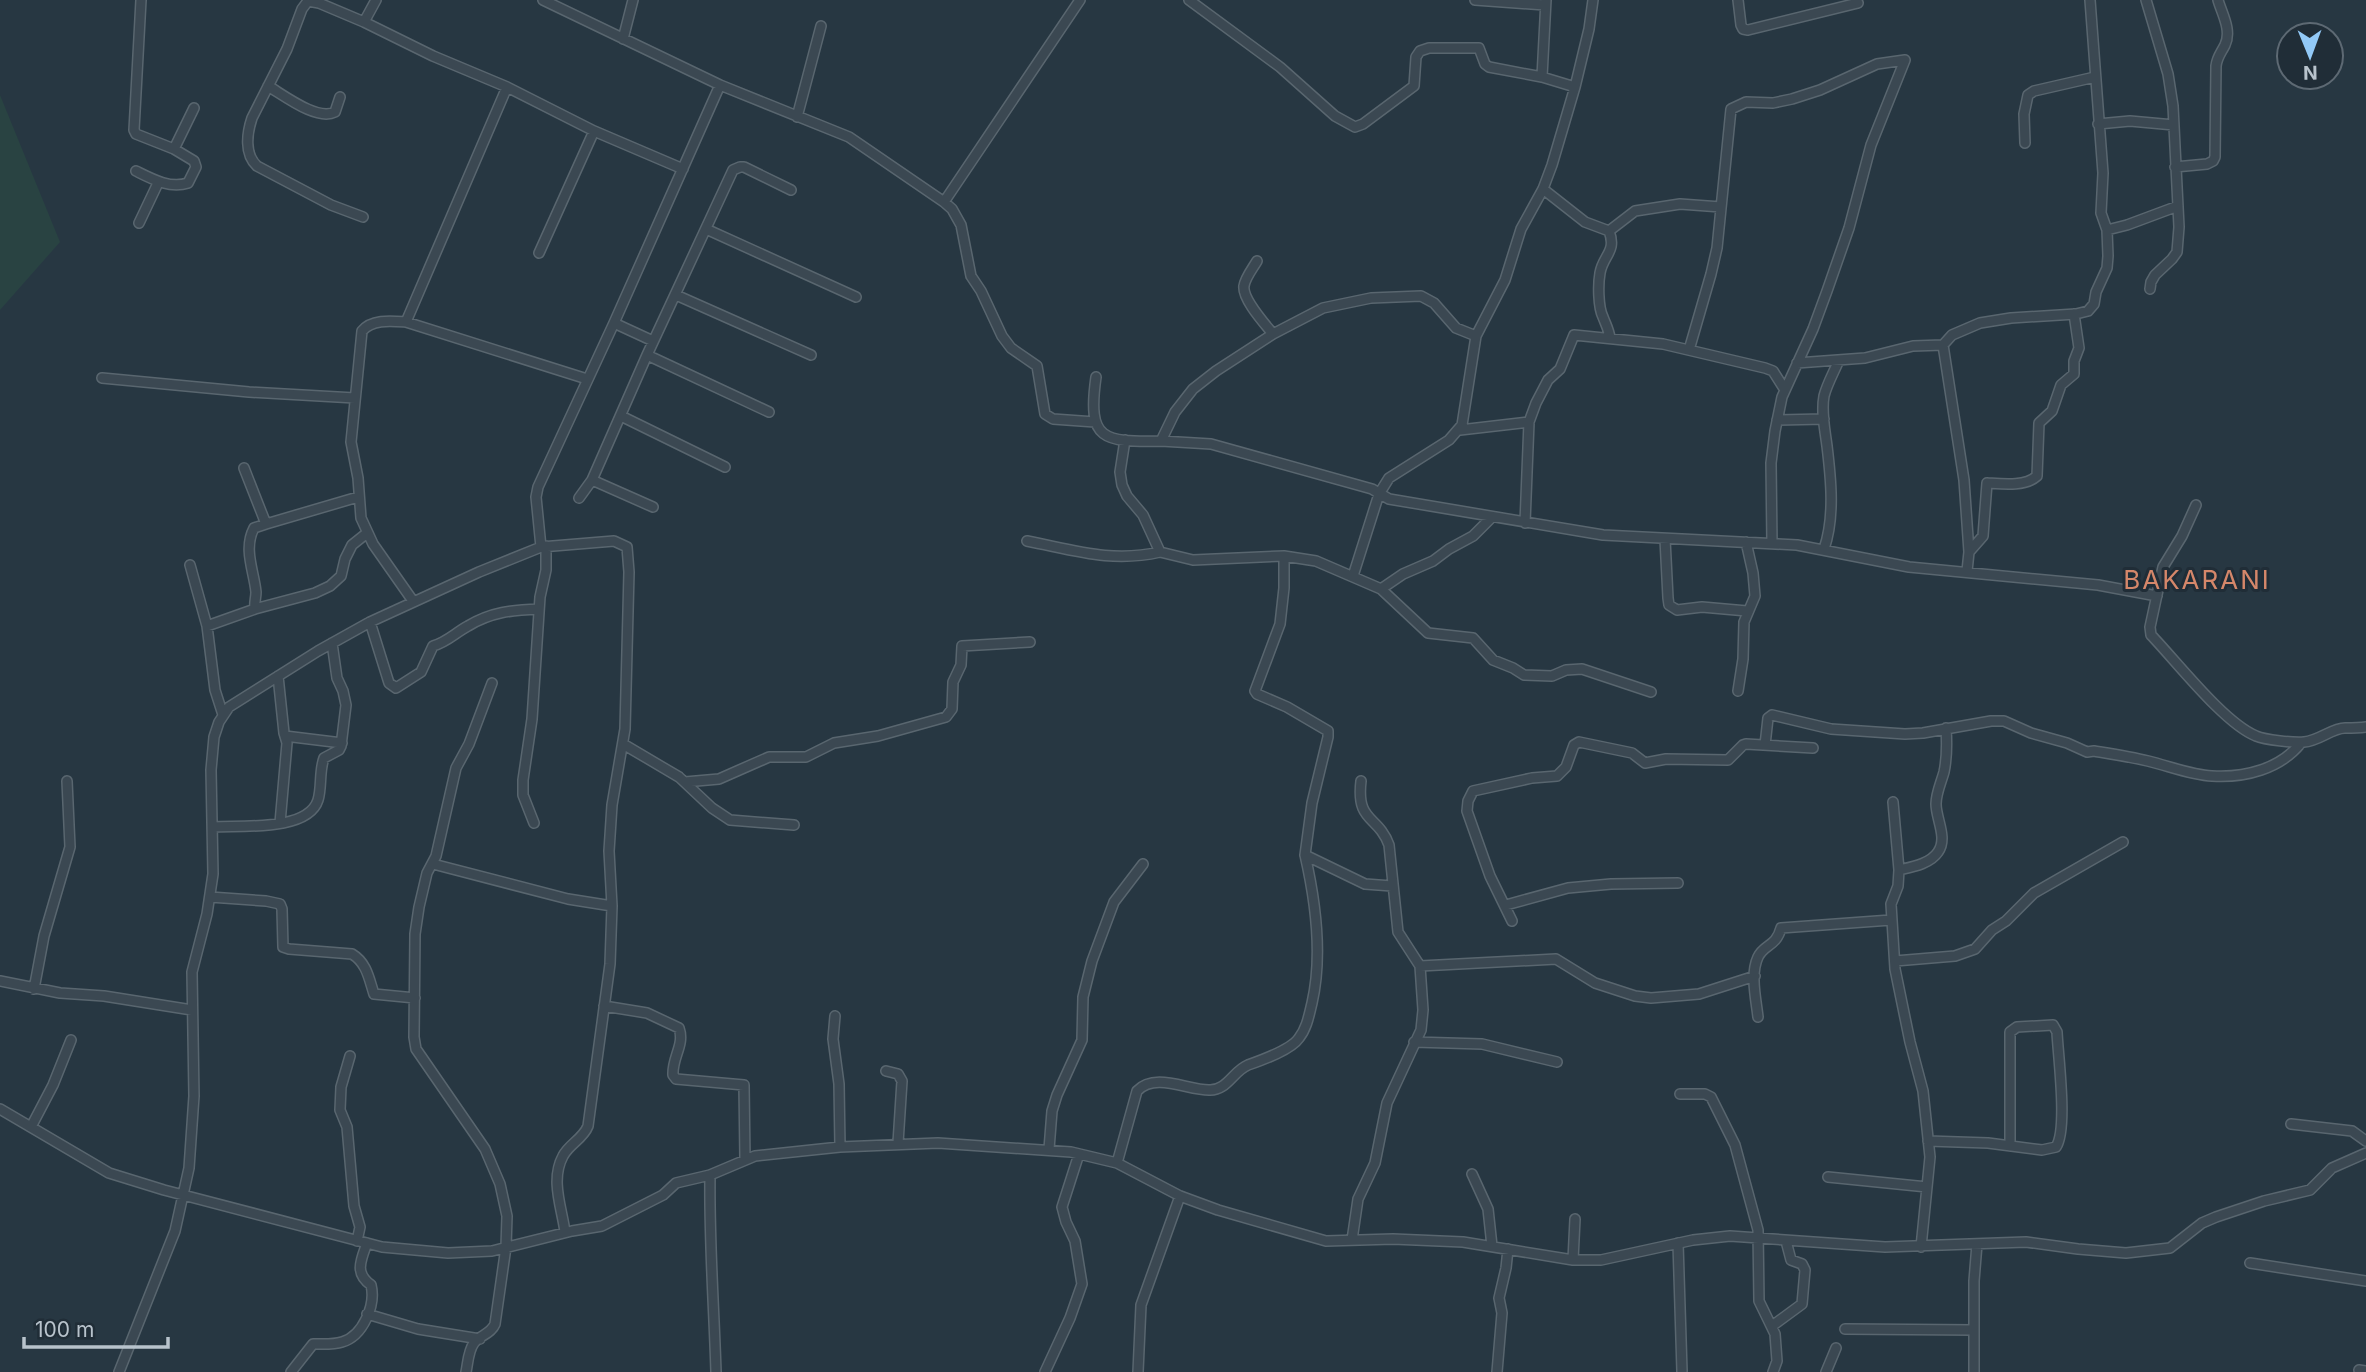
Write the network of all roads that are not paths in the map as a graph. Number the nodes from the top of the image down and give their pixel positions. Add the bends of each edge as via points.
1 (141, 0) edge
2 (307, 0) edge
3 (376, 0) edge
4 (543, 0) edge
5 (633, 0) edge
6 (1080, 0) edge
7 (1189, 0) edge
8 (1475, 0) edge
9 (1593, 0) edge
10 (1738, 0) edge
11 (2090, 0) edge
12 (2146, 0) edge
13 (2218, 0) edge
14 (1546, 2) edge
15 (1858, 3) dead end
16 (364, 22) junction
17 (821, 26) dead end
18 (622, 39) junction
19 (1542, 77) junction
20 (2095, 77) junction
21 (720, 85) junction
22 (268, 86) junction
23 (507, 87) junction
24 (1575, 87) junction
25 (340, 97) dead end
26 (194, 108) dead end
27 (797, 117) junction
28 (2098, 124) junction
29 (2174, 125) junction
30 (594, 131) junction
31 (2025, 144) dead end
32 (174, 149) junction
33 (2175, 167) junction
34 (683, 169) junction
35 (136, 171) dead end
36 (158, 183) junction
37 (1543, 189) junction
38 (791, 190) dead end
39 (944, 202) junction
40 (2178, 206) junction
41 (1721, 207) junction
42 (363, 217) dead end
43 (139, 223) dead end
44 (706, 229) junction
45 (2107, 230) junction
46 (1609, 231) junction
47 (539, 253) dead end
48 (1257, 261) dead end
49 (2150, 289) dead end
50 (676, 295) junction
51 (856, 297) dead end
52 (2074, 314) junction
53 (406, 322) junction
54 (614, 323) junction
55 (1273, 334) junction
56 (1476, 336) junction
57 (1610, 338) junction
58 (653, 341) junction
59 (1944, 345) junction
60 (1689, 350) junction
61 (647, 355) junction
62 (811, 355) dead end
63 (1839, 360) junction
64 (1797, 363) junction
65 (1096, 377) dead end
66 (102, 378) dead end
67 (587, 379) junction
68 (1785, 390) junction
69 (355, 398) junction
70 (769, 412) dead end
71 (621, 416) junction
72 (1777, 419) junction
73 (1824, 419) junction
74 (1096, 422) junction
75 (1529, 422) junction
76 (1460, 430) junction
77 (1125, 440) junction
78 (1161, 442) junction
79 (725, 467) dead end
80 (244, 468) dead end
81 (592, 480) junction
82 (1379, 494) junction
83 (358, 497) junction
84 (579, 498) dead end
85 (2196, 505) dead end
86 (653, 508) dead end
87 (1492, 517) junction
88 (1525, 523) junction
89 (266, 524) junction
90 (367, 533) junction
91 (1665, 539) junction
92 (1027, 541) dead end
93 (1746, 542) junction
94 (1772, 543) junction
95 (543, 546) junction
96 (1824, 550) junction
97 (1160, 552) junction
98 (1969, 552) junction
99 (1284, 556) junction
100 (190, 565) dead end
101 (1967, 571) junction
102 (1353, 576) junction
103 (1381, 589) junction
104 (2157, 596) junction
105 (413, 601) junction
106 (255, 609) junction
107 (539, 610) junction
108 (1747, 611) junction
109 (370, 622) junction
110 (207, 626) junction
111 (1030, 642) dead end
112 (332, 643) junction
113 (278, 676) junction
114 (492, 682) dead end
115 (1738, 691) dead end
116 (1651, 692) dead end
117 (223, 715) junction
118 (2366, 727) edge
119 (1946, 728) junction
120 (285, 736) junction
121 (342, 743) junction
122 (2301, 743) junction
123 (623, 744) junction
124 (1765, 745) junction
125 (1813, 748) dead end
126 (67, 781) dead end
127 (1361, 781) dead end
128 (685, 782) junction
129 (1893, 802) dead end
130 (280, 823) junction
131 (534, 823) dead end
132 (794, 825) dead end
133 (213, 827) junction
134 (2123, 842) dead end
135 (1305, 855) junction
136 (433, 864) junction
137 (1143, 864) dead end
138 (1899, 870) junction
139 (1678, 883) dead end
140 (1392, 886) junction
141 (210, 897) junction
142 (1506, 905) junction
143 (612, 906) junction
144 (1891, 920) junction
145 (1512, 921) dead end
146 (1895, 961) junction
147 (1420, 966) junction
148 (1755, 976) junction
149 (0, 981) edge
150 (34, 989) junction
151 (415, 998) junction
152 (604, 1006) junction
153 (192, 1010) junction
154 (835, 1016) dead end
155 (1758, 1017) dead end
156 (71, 1040) dead end
157 (1414, 1042) junction
158 (350, 1056) dead end
159 (1557, 1062) dead end
160 (886, 1071) dead end
161 (1680, 1094) dead end
162 (0, 1109) edge
163 (2291, 1124) dead end
164 (31, 1127) junction
165 (1928, 1141) junction
166 (2366, 1141) edge
167 (898, 1143) junction
168 (2010, 1146) junction
169 (840, 1147) junction
170 (1049, 1149) junction
171 (2366, 1153) edge
172 (1079, 1154) junction
173 (745, 1159) junction
174 (1117, 1163) junction
175 (1472, 1174) dead end
176 (710, 1175) junction
177 (1828, 1177) dead end
178 (1927, 1187) junction
179 (184, 1196) junction
180 (1180, 1196) junction
181 (1575, 1219) dead end
182 (565, 1232) junction
183 (1759, 1239) junction
184 (1352, 1240) junction
185 (1786, 1241) junction
186 (362, 1242) junction
187 (1678, 1243) junction
188 (1977, 1244) junction
189 (1492, 1246) junction
190 (506, 1247) junction
191 (1922, 1247) junction
192 (1508, 1249) junction
193 (1573, 1260) junction
194 (2250, 1263) dead end
195 (2366, 1281) edge
196 (367, 1314) junction
197 (1772, 1326) junction
198 (1845, 1329) dead end
199 (1974, 1331) junction
200 (480, 1339) junction
201 (1836, 1348) dead end
202 (1682, 1371) edge
203 (119, 1372) edge
204 (291, 1372) edge
205 (466, 1372) edge
206 (716, 1372) edge
207 (1045, 1372) edge
208 (1138, 1372) edge
209 (1497, 1372) edge
210 (1773, 1372) edge
211 (1826, 1372) edge
212 (1974, 1372) edge

1 - 32 street via 134,130
2 - 16 street
2 - 22 street
3 - 16 street
4 - 18 street
5 - 18 street
6 - 39 street
7 - 19 street via 1354,127 1414,86 1416,57 1423,50 1479,48 1489,67
8 - 14 street
9 - 24 street
10 - 15 street via 1741,25 1748,30
11 - 20 street
12 - 29 street via 2168,74
13 - 33 street via 2227,36 2216,66 2215,157 2207,164
14 - 19 street
16 - 23 street
17 - 27 street
18 - 21 street
19 - 24 street
20 - 28 street
20 - 31 street via 2028,95
21 - 27 street
21 - 34 street
22 - 25 street via 328,115 335,112
22 - 42 street via 249,129 253,162 331,205
23 - 30 street
23 - 53 street
24 - 37 street
26 - 32 street
27 - 39 street via 849,137
28 - 29 street
28 - 45 street via 2101,213
29 - 33 street
30 - 34 street
30 - 47 street
32 - 36 street via 194,161 190,181 183,185
33 - 40 street
34 - 54 street
35 - 36 street
36 - 43 street
37 - 46 street via 1585,222
37 - 56 street
38 - 44 street via 737,167
39 - 74 street via 961,225 972,279 1002,336 1038,369 1045,414 1053,419
40 - 45 street
40 - 49 street via 2177,252 2155,275
41 - 46 street via 1680,204 1635,211
41 - 60 street via 1712,274
41 - 64 street via 1734,106 1792,99 1877,64 1905,60 1871,145 1827,291
44 - 50 street
44 - 51 street
45 - 52 street via 2108,265 2095,301 2088,311
46 - 57 street via 1612,246 1601,267 1599,286
48 - 55 street via 1244,290
50 - 58 street
50 - 62 street
52 - 59 street via 1980,323 1952,335
52 - 98 street via 2079,348 2075,371 2061,385 2052,411 2039,423 2037,477 2016,483 1987,482 1983,536
53 - 67 street
53 - 69 street via 374,323 364,329
54 - 58 street
54 - 67 street
55 - 56 street via 1323,308 1371,298 1421,296 1456,328
55 - 78 street via 1193,389 1175,412
56 - 76 street
57 - 60 street
57 - 75 street via 1574,335
58 - 61 street
59 - 63 street
59 - 98 street via 1964,480
60 - 68 street via 1769,369
61 - 70 street
61 - 71 street
63 - 64 street
63 - 73 street via 1825,393
64 - 68 street
65 - 74 street
66 - 69 street
67 - 95 street via 538,487
68 - 72 street
69 - 83 street via 351,447
71 - 79 street
71 - 81 street
72 - 73 street
72 - 94 street via 1771,463
73 - 96 street via 1830,530
74 - 77 street via 1104,434
75 - 76 street
75 - 88 street
76 - 82 street via 1394,474
77 - 78 street
77 - 97 street via 1122,485
78 - 82 street via 1219,446
80 - 89 street
81 - 84 street
81 - 86 street
82 - 87 street
82 - 102 street
83 - 89 street
83 - 90 street
85 - 104 street via 2163,567
87 - 88 street
87 - 103 street via 1474,536
88 - 91 street
89 - 106 street via 251,533 249,562
90 - 105 street
90 - 106 street via 352,545 341,576 330,586
91 - 93 street
91 - 108 street via 1672,608
92 - 97 street via 1089,555 1131,557
93 - 94 street
93 - 108 street via 1755,589
94 - 96 street
95 - 105 street
95 - 107 street via 546,569
95 - 123 street via 614,541 627,547 630,603
96 - 101 street via 1909,567
97 - 99 street via 1194,560
98 - 101 street
99 - 102 street via 1316,561
99 - 135 street via 1280,624 1255,691 1328,731
100 - 110 street
101 - 104 street
102 - 103 street
103 - 116 street via 1423,630 1473,638 1489,657 1524,675 1552,676 1583,669
104 - 122 street via 2150,632 2194,681 2250,733
105 - 109 street
106 - 110 street
107 - 109 street via 483,617 433,646 421,672 396,688 389,683
107 - 131 street via 523,780 523,795
108 - 115 street
109 - 112 street
110 - 117 street
111 - 128 street via 962,646 949,716 834,743 806,757 769,757 719,779
112 - 113 street
112 - 121 street via 346,705
113 - 117 street
113 - 120 street
114 - 136 street via 456,768
117 - 133 street via 214,737 211,770
118 - 122 street via 2345,728
119 - 122 street via 2008,722 2087,752 2212,776 2275,765
119 - 124 street via 1905,734 1850,731 1772,715
119 - 138 street via 1945,766 1936,799 1942,844 1934,856
120 - 121 street
120 - 130 street
121 - 130 street via 324,758 318,800 311,812
123 - 128 street
123 - 143 street via 612,805
124 - 125 street
124 - 142 street via 1742,745 1728,760 1645,763 1632,753 1580,742 1557,776 1473,791 1467,811 1490,876
126 - 150 street via 70,847
127 - 140 street via 1362,808 1388,841
128 - 132 street via 730,820
129 - 138 street
130 - 133 street
133 - 141 street
134 - 146 street via 2034,894 1975,949 1955,956
135 - 140 street via 1365,884
135 - 174 street via 1319,957 1317,982 1299,1038 1246,1066 1218,1089 1156,1083 1141,1087
136 - 143 street
136 - 151 street via 416,923
137 - 170 street via 1114,902 1092,961 1083,997 1082,1040 1052,1111
138 - 144 street
139 - 142 street via 1568,888
140 - 147 street via 1398,932
141 - 151 street via 279,904 283,947 352,954 369,974 374,994
141 - 153 street via 192,972
142 - 145 street
143 - 152 street
144 - 146 street
144 - 148 street via 1782,928 1776,942 1758,955
146 - 165 street via 1923,1091
147 - 148 street via 1556,959 1595,983 1651,998 1699,994
147 - 157 street via 1423,1010
148 - 155 street
149 - 150 street
150 - 153 street
151 - 190 street via 414,1045 490,1159 504,1198
152 - 173 street via 647,1013 679,1028 682,1040 672,1069 676,1079 744,1085
152 - 182 street via 588,1126 564,1153 557,1181
153 - 179 street via 192,1133
154 - 169 street
156 - 164 street
157 - 159 street via 1482,1044
157 - 184 street via 1387,1103 1375,1163 1358,1199
158 - 186 street via 340,1110 347,1127
160 - 167 street via 898,1074 902,1081
161 - 183 street via 1712,1098 1739,1158
162 - 164 street
163 - 166 street via 2353,1131
164 - 179 street via 109,1173
165 - 168 street
165 - 178 street
167 - 169 street
167 - 170 street
168 - 168 street via 2042,1150 2059,1144 2061,1108 2053,1025 2017,1027 2010,1032
169 - 173 street
170 - 172 street
171 - 188 street via 2332,1168 2309,1190 2216,1217 2163,1250 2126,1253 2025,1242
172 - 174 street
172 - 207 street via 1062,1207 1075,1241 1082,1284
173 - 176 street
174 - 180 street
175 - 189 street via 1488,1209
176 - 182 street via 676,1183 663,1195 605,1224
176 - 206 street
177 - 178 street
178 - 191 street
179 - 186 street
179 - 203 street via 175,1231
180 - 184 street via 1320,1240
180 - 208 street via 1142,1305
181 - 193 street
182 - 190 street
183 - 185 street
183 - 187 street via 1730,1236
183 - 197 street via 1759,1301
184 - 189 street
185 - 191 street
185 - 197 street via 1791,1260 1805,1270 1802,1304
186 - 190 street via 448,1253
186 - 196 street via 360,1274 372,1290
187 - 193 street via 1608,1259
187 - 202 street
188 - 191 street
188 - 199 street
189 - 192 street
190 - 200 street via 495,1324
192 - 193 street
192 - 209 street via 1499,1298
194 - 195 street
196 - 200 street via 418,1329
196 - 204 street via 359,1330 345,1341 311,1346
197 - 210 street via 1777,1361
198 - 199 street
199 - 212 street
200 - 205 street via 471,1347
201 - 211 street

